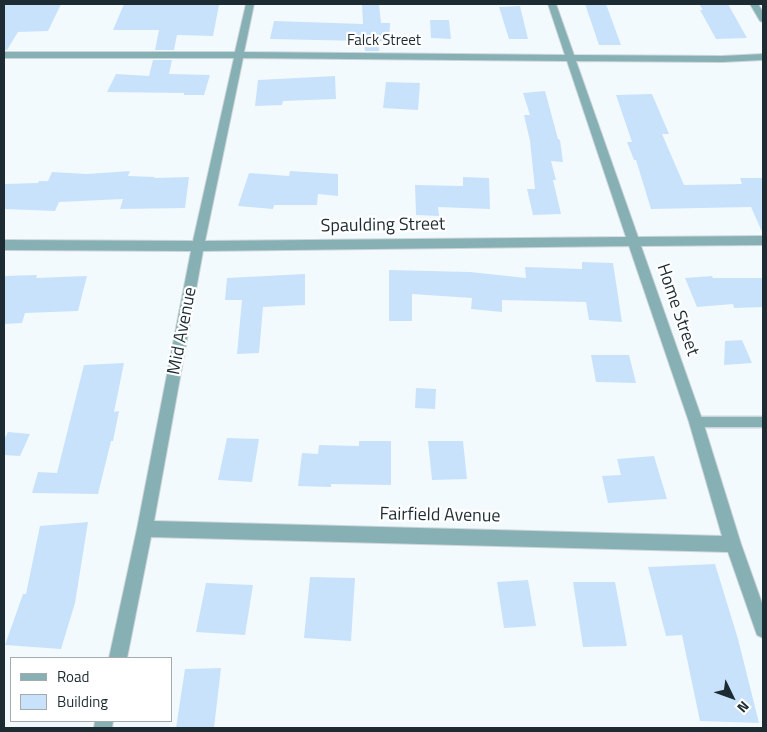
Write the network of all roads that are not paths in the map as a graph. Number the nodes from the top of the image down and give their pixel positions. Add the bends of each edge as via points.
1 (250, 4) edge
2 (552, 4) edge
3 (754, 4) edge
4 (763, 20) edge
5 (4, 55) edge
6 (239, 55) junction
7 (763, 57) edge
8 (570, 58) junction
9 (632, 240) junction
10 (763, 240) edge
11 (4, 245) edge
12 (198, 246) junction
13 (696, 422) junction
14 (763, 422) edge
15 (145, 529) junction
16 (733, 544) junction
17 (763, 629) edge
18 (118, 657) edge

1 - 6 street, Mid Avenue
2 - 8 street, Home Street
3 - 4 street
5 - 6 street, Falck Street
6 - 8 street, Falck Street
6 - 12 street, Mid Avenue
7 - 8 street, Falck Street
8 - 9 street, Home Street
9 - 10 street, Spaulding Street
9 - 12 street, Spaulding Street
9 - 13 street, Home Street
11 - 12 street, Spaulding Street
12 - 15 street, Mid Avenue
13 - 14 lane
13 - 16 street, Home Street
15 - 16 street, Fairfield Avenue
15 - 18 street, Mid Avenue
16 - 17 street, Home Street

